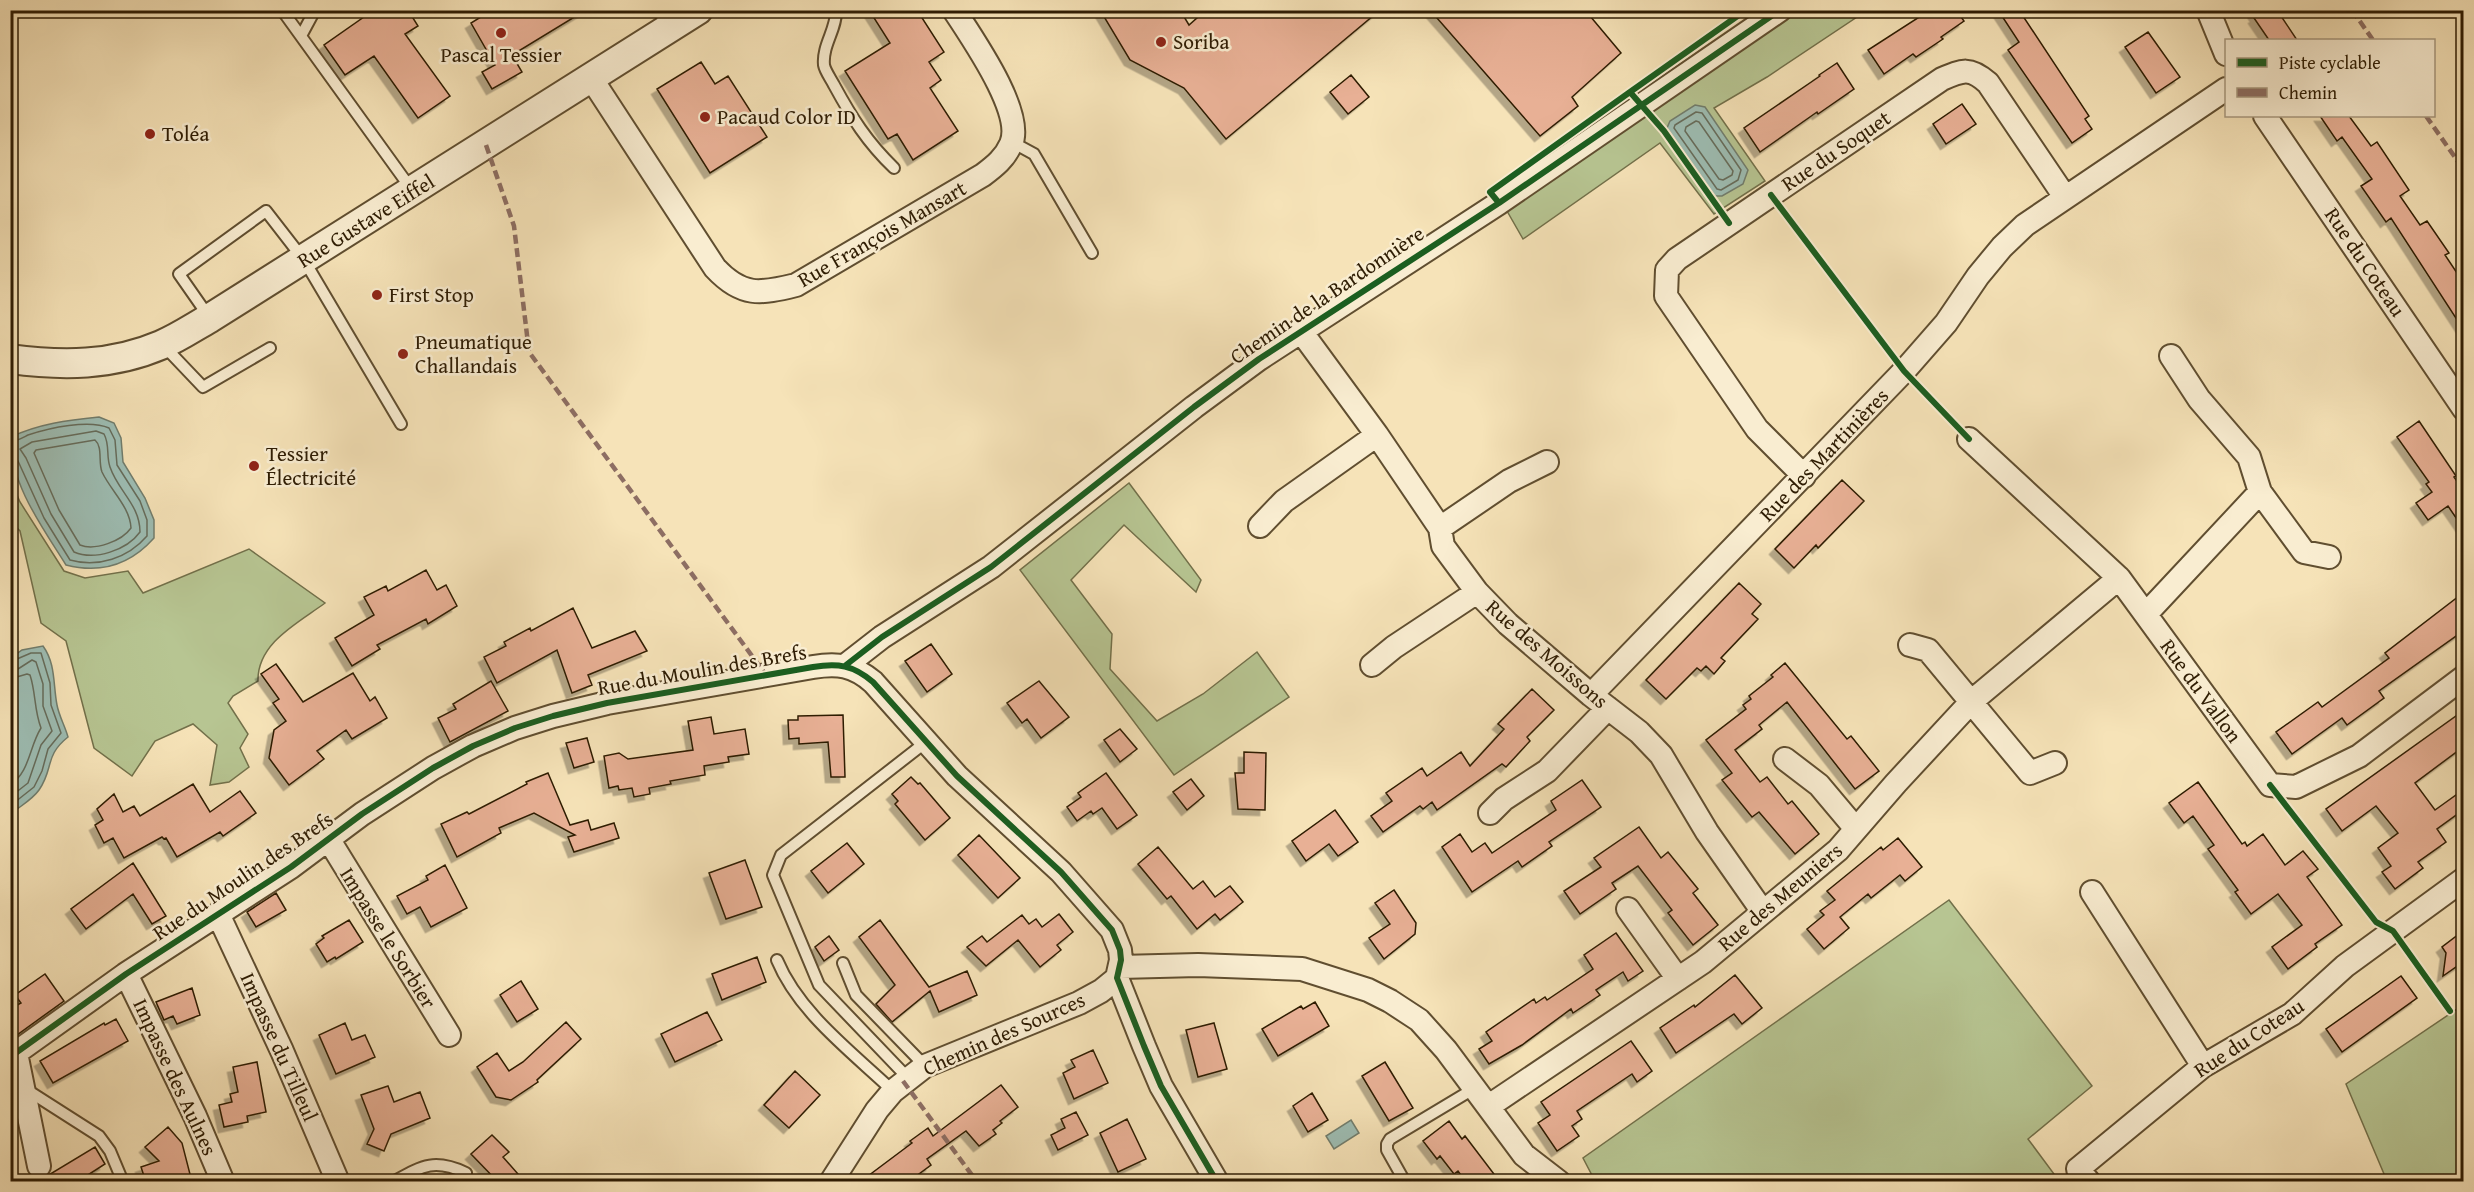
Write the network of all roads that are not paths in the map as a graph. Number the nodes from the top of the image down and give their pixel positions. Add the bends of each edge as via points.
1 (282, 10) edge
2 (315, 10) edge
3 (698, 10) edge
4 (836, 10) edge
5 (954, 10) edge
6 (1780, 10) edge
7 (2208, 10) edge
8 (663, 20) edge
9 (301, 36) junction
10 (2225, 52) edge
11 (591, 78) junction
12 (2225, 90) edge
13 (2266, 117) edge
14 (1012, 142) junction
15 (894, 168) dead end
16 (413, 192) junction
17 (2065, 197) junction
18 (1092, 253) dead end
19 (304, 260) junction
20 (210, 318) junction
21 (1300, 330) junction
22 (163, 345) junction
23 (270, 348) dead end
24 (2170, 356) dead end
25 (10, 358) edge
26 (2463, 409) edge
27 (401, 424) dead end
28 (1377, 435) junction
29 (1969, 439) dead end
30 (1547, 462) dead end
31 (1804, 476) junction
32 (2260, 492) junction
33 (1260, 526) dead end
34 (1440, 528) junction
35 (2329, 556) dead end
36 (2120, 578) junction
37 (1477, 591) junction
38 (2146, 614) junction
39 (1910, 645) dead end
40 (846, 665) junction
41 (1372, 665) dead end
42 (2463, 677) edge
43 (1972, 700) junction
44 (1599, 701) junction
45 (926, 742) junction
46 (1785, 759) dead end
47 (2055, 762) dead end
48 (1490, 813) dead end
49 (1856, 829) junction
50 (328, 840) junction
51 (2463, 879) edge
52 (2092, 892) dead end
53 (1628, 909) dead end
54 (1763, 912) junction
55 (218, 914) junction
56 (777, 960) dead end
57 (843, 963) dead end
58 (1119, 973) junction
59 (126, 974) junction
60 (1678, 979) junction
61 (449, 1035) dead end
62 (13, 1055) edge
63 (2203, 1066) junction
64 (908, 1078) junction
65 (24, 1088) junction
66 (1475, 1088) junction
67 (1489, 1106) junction
68 (39, 1166) dead end
69 (466, 1173) dead end
70 (123, 1182) edge
71 (223, 1182) edge
72 (338, 1182) edge
73 (393, 1182) edge
74 (831, 1182) edge
75 (1217, 1182) edge
76 (1405, 1182) edge
77 (1559, 1182) edge
78 (2089, 1182) edge

1 - 9 lane
2 - 9 lane
3 - 8 street, Rue Gustave Eiffel
4 - 15 lane via 837,17 826,42 824,66 857,126
5 - 14 street via 1008,101 1014,122
6 - 21 street, Chemin de la Bardonnière via 1499,203
7 - 10 street
8 - 11 street, Rue Gustave Eiffel
9 - 16 lane
11 - 14 street, Rue François Mansart via 715,268 729,283 747,291 768,292 796,285 983,175 1002,161
11 - 16 street, Rue Gustave Eiffel
12 - 17 street, Rue des Martinières
13 - 26 street, Rue du Coteau
14 - 18 lane via 1034,154
16 - 19 street, Rue Gustave Eiffel
17 - 31 street, Rue des Martinières via 2002,247 1933,339
17 - 31 street, Rue du Soquet via 1989,83 1977,73 1961,71 1942,79 1677,259 1667,270 1666,297 1757,429
19 - 20 street, Rue Gustave Eiffel
19 - 20 lane via 266,211 178,274
19 - 27 lane
20 - 22 street, Rue Gustave Eiffel
21 - 28 street, Rue des Moissons
21 - 40 street, Chemin de la Bardonnière via 1194,407 991,567
22 - 23 lane via 203,387
22 - 25 street, Rue Gustave Eiffel via 130,357 91,363 52,364
24 - 32 street via 2199,399 2249,457
28 - 33 street via 1284,501
28 - 34 street, Rue des Moissons
29 - 36 street, Rue du Vallon
30 - 34 street via 1509,481
31 - 44 street, Rue des Martinières
32 - 35 street via 2304,552
32 - 38 street
34 - 37 street, Rue des Moissons via 1443,546
36 - 38 street, Rue du Vallon
36 - 43 street, Rue des Meuniers
37 - 41 street
37 - 44 street, Rue des Moissons via 1508,624
38 - 42 street, Rue du Vallon via 2270,785 2296,787 2359,756
39 - 43 street via 1928,650
40 - 45 street via 873,682
40 - 50 street, Rue du Moulin des Brefs via 813,667 607,703 515,728 433,768
43 - 47 street via 2030,773
43 - 49 street, Rue des Meuniers
44 - 48 street, Rue des Martinières via 1546,771
44 - 54 street, Rue des Moissons via 1661,755 1707,832
45 - 58 street via 1105,920 1120,950
45 - 64 lane via 781,855 773,875 819,985
46 - 49 street via 1819,785
49 - 54 street, Rue des Meuniers via 1838,850
50 - 55 street, Rue du Moulin des Brefs
50 - 61 street, Impasse le Sorbier
51 - 63 street, Rue du Coteau via 2345,966 2292,1014
52 - 63 street
53 - 60 street
54 - 60 street, Rue des Meuniers
55 - 59 street, Rue du Moulin des Brefs
55 - 72 street, Impasse du Tilleul
56 - 64 lane via 794,992 832,1033
57 - 64 lane via 856,995
58 - 64 street, Chemin des Sources via 1101,992 1079,1003
58 - 66 street via 1198,965 1302,969 1342,980 1390,1001 1419,1020
58 - 75 street via 1161,1086
59 - 62 street, Rue du Moulin des Brefs
59 - 71 street, Impasse des Aulnes
60 - 67 street, Rue des Meuniers
62 - 65 street
63 - 78 street, Rue du Coteau via 2078,1169
64 - 74 street, Chemin des Sources via 876,1110
65 - 68 street
65 - 70 lane via 99,1136
66 - 67 street
66 - 76 lane via 1390,1139 1387,1150
67 - 77 street via 1524,1155
69 - 73 lane via 449,1165 432,1164

